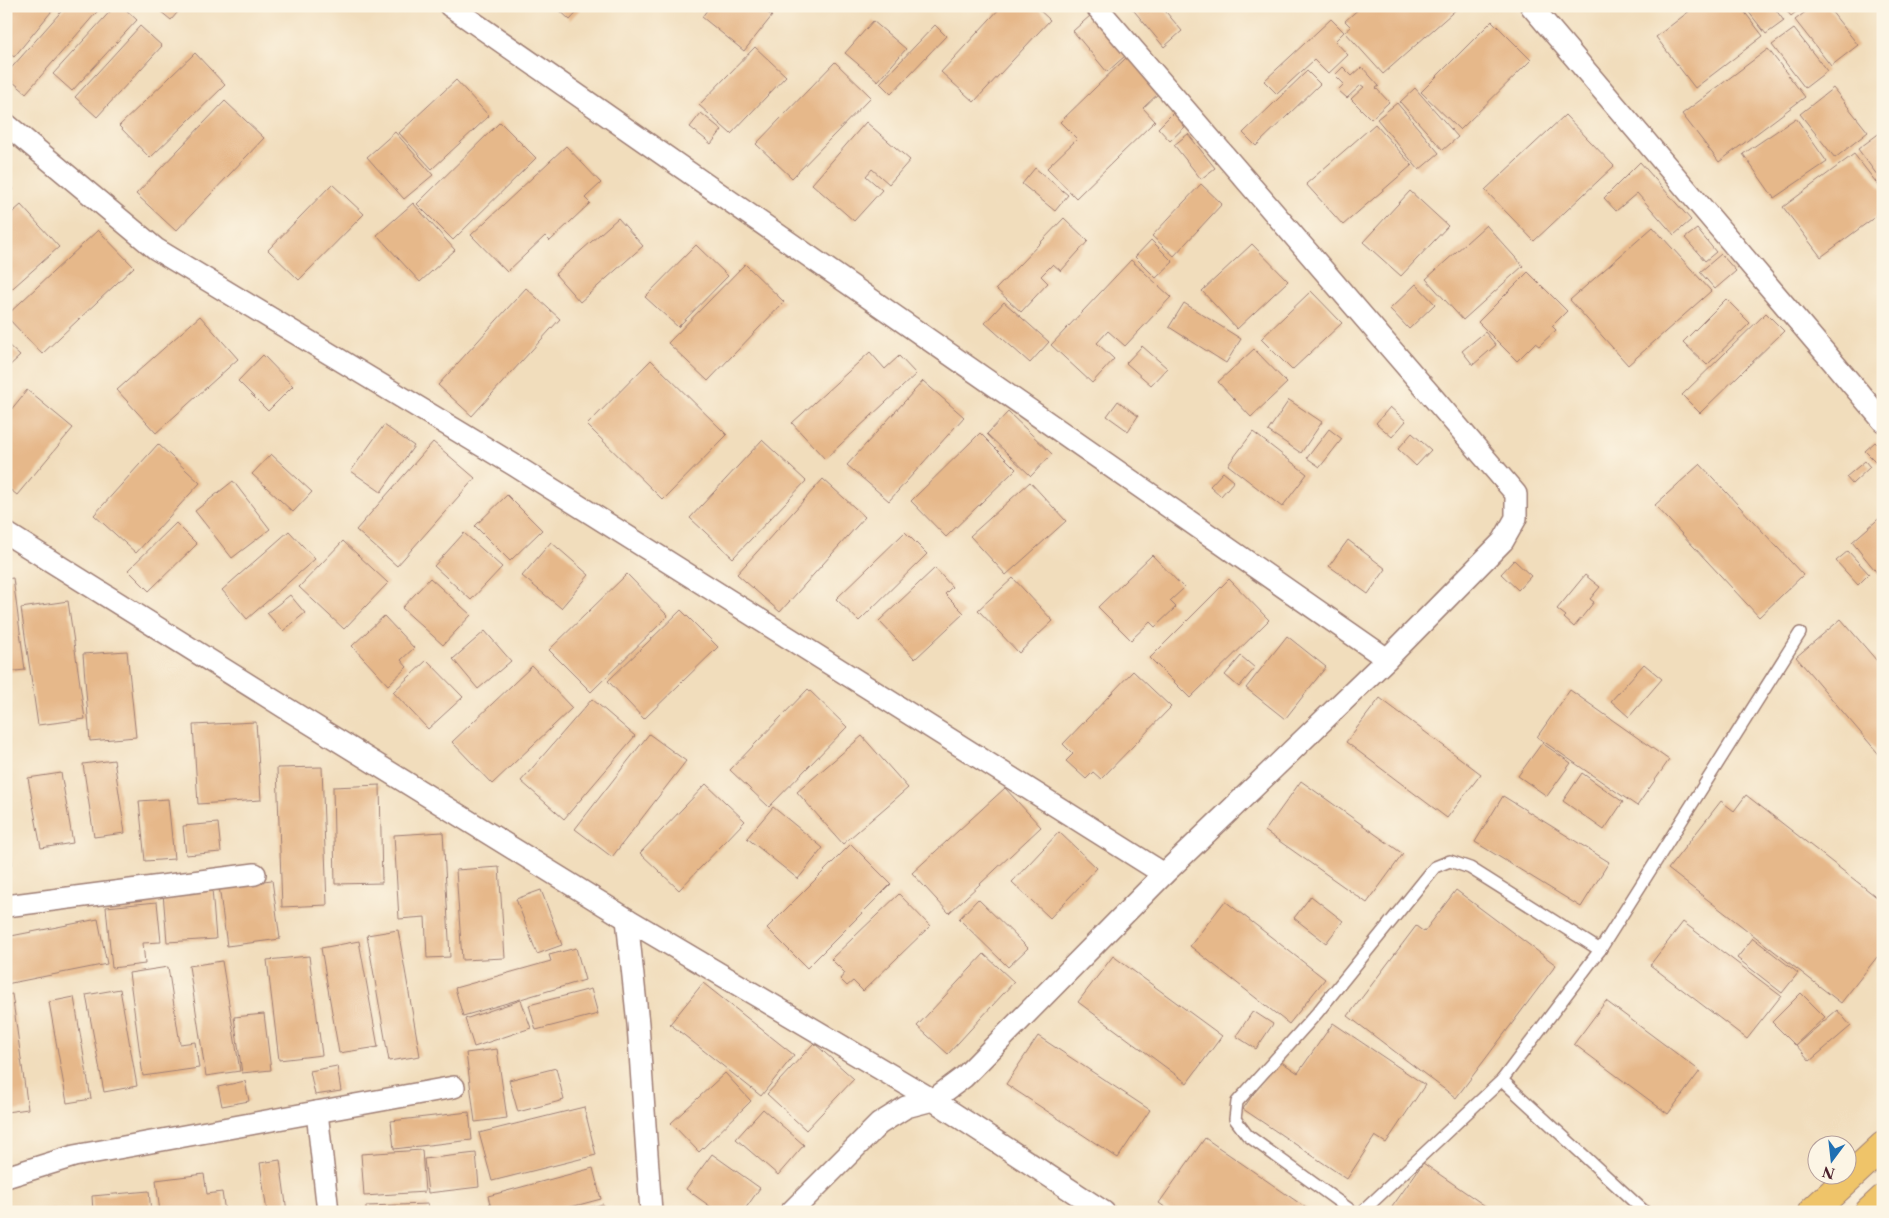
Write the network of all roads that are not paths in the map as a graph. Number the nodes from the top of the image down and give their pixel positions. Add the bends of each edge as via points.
1 (450, 6) edge
2 (1096, 6) edge
3 (1532, 6) edge
4 (6, 124) edge
5 (1883, 421) edge
6 (6, 533) edge
7 (1800, 633) dead end
8 (1387, 660) junction
9 (255, 874) dead end
10 (1164, 874) junction
11 (6, 906) edge
12 (627, 919) junction
13 (1600, 950) junction
14 (1502, 1080) junction
15 (454, 1087) dead end
16 (933, 1100) junction
17 (317, 1112) junction
18 (1883, 1146) edge
19 (6, 1177) edge
20 (1883, 1199) edge
21 (328, 1212) edge
22 (651, 1212) edge
23 (791, 1212) edge
24 (1104, 1212) edge
25 (1353, 1212) edge
26 (1362, 1212) edge
27 (1645, 1212) edge
28 (1812, 1212) edge
29 (1869, 1212) edge

1 - 8 street
2 - 8 street via 1516,494 1516,518 1503,541
3 - 5 street
4 - 10 street via 156,249 514,465
6 - 12 street
7 - 13 lane
8 - 10 street
9 - 11 street
10 - 16 street via 964,1077
12 - 16 street
12 - 22 street
13 - 14 lane
13 - 25 lane via 1470,868 1450,861 1435,867 1237,1102 1235,1119 1247,1135
14 - 26 lane
14 - 27 lane
15 - 17 street
16 - 23 street via 906,1107 879,1124
16 - 24 street
17 - 19 street via 74,1156
17 - 21 street
18 - 28 main road
20 - 29 main road

